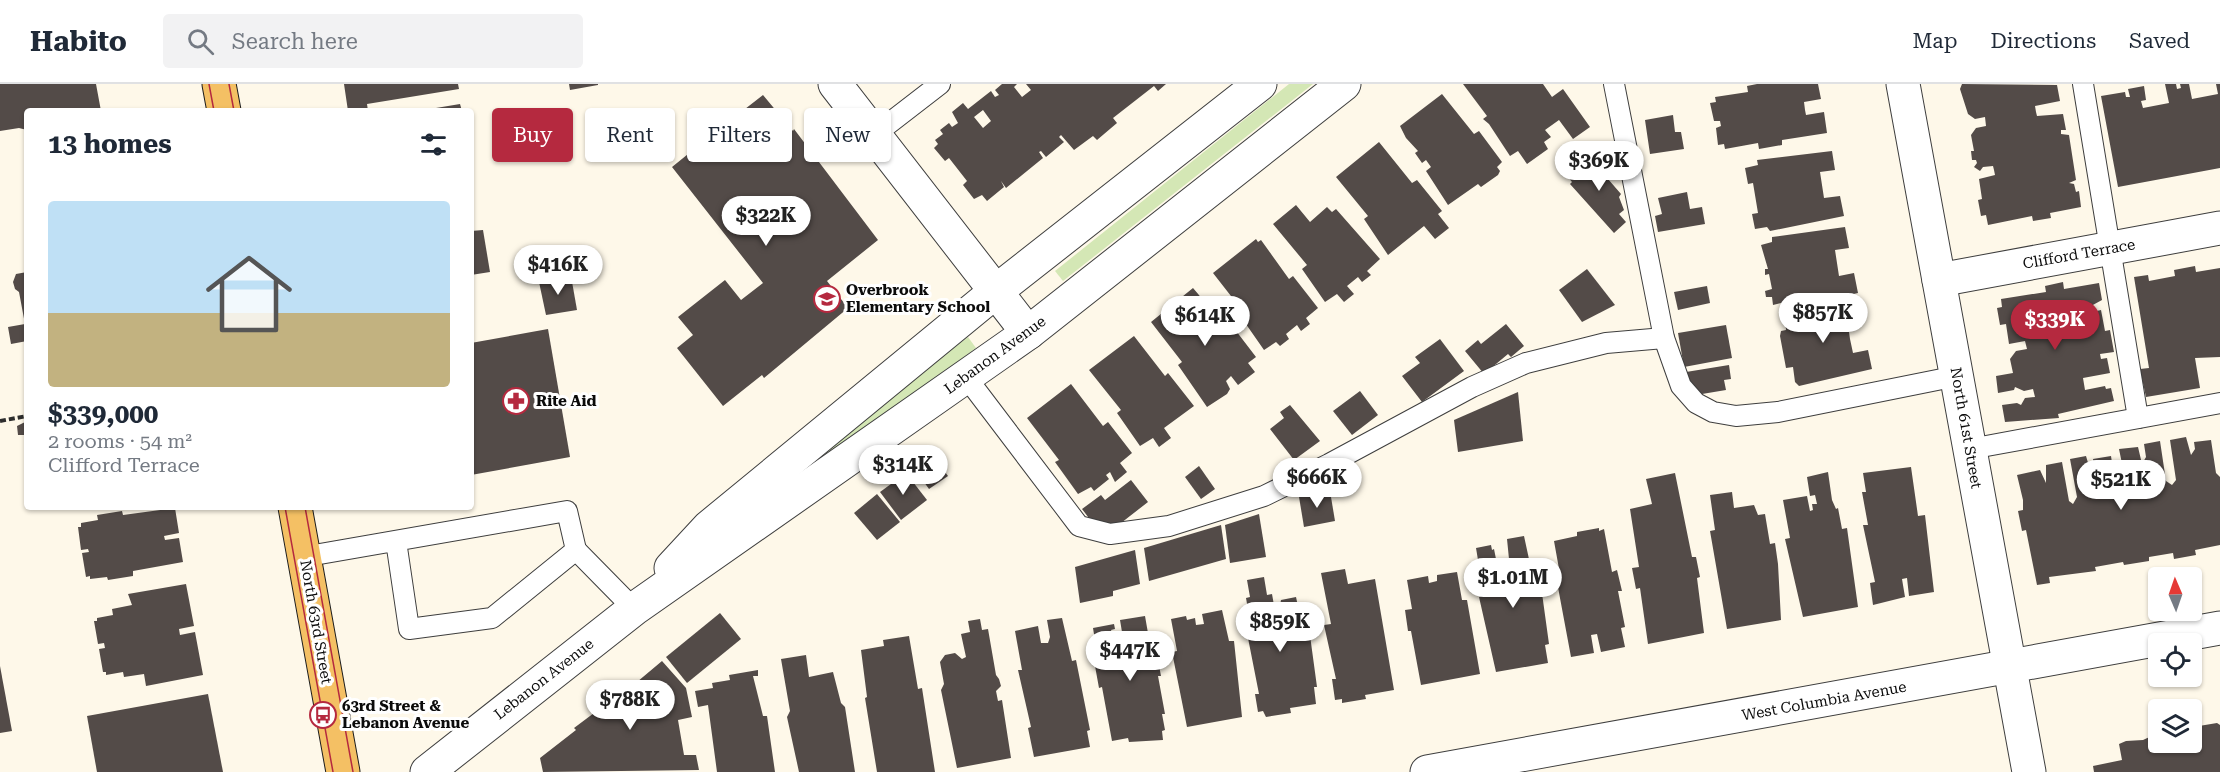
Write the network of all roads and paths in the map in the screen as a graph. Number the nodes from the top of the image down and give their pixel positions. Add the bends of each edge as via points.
1 (219, 84) edge
2 (835, 84) edge
3 (940, 84) edge
4 (1260, 84) edge
5 (1344, 84) edge
6 (1614, 84) edge
7 (1903, 84) edge
8 (2083, 84) edge
9 (223, 108) edge
10 (853, 108) edge
11 (891, 122) edge
12 (891, 157) edge
13 (2220, 228) edge
14 (2111, 248) junction
15 (1939, 280) junction
16 (995, 292) junction
17 (1028, 333) junction
18 (1664, 338) junction
19 (1956, 376) junction
20 (966, 377) junction
21 (2220, 403) edge
22 (24, 417) edge
23 (2138, 418) junction
24 (0, 421) edge
25 (1970, 449) junction
26 (296, 510) edge
27 (396, 541) junction
28 (576, 550) junction
29 (304, 558) junction
30 (634, 609) junction
31 (2220, 628) edge
32 (2010, 667) junction
33 (343, 772) edge
34 (427, 772) edge
35 (1427, 772) edge
36 (2029, 772) edge

1 - 9 main road
2 - 10 street
3 - 11 lane
4 - 16 street, Lebanon Avenue
5 - 17 street, Lebanon Avenue
6 - 18 lane
7 - 15 street, North 61st Street
8 - 14 lane
12 - 16 street
13 - 14 street, Clifford Terrace
14 - 15 street, Clifford Terrace
14 - 23 lane
15 - 19 street, North 61st Street
16 - 17 street
16 - 30 street, Lebanon Avenue via 709,527
17 - 20 street, Lebanon Avenue
18 - 19 lane via 1681,386 1696,404 1736,416 1779,412
18 - 20 lane via 1606,343 1526,363 1264,495 1169,526 1110,534 1080,526
19 - 25 street, North 61st Street
20 - 30 street, Lebanon Avenue
21 - 23 lane
22 - 24 path
23 - 25 lane
25 - 32 street, North 61st Street
26 - 29 main road, North 63rd Street
27 - 28 lane via 567,511
27 - 28 lane via 409,629 492,618
27 - 29 lane
28 - 30 lane
29 - 33 main road, North 63rd Street
30 - 34 street, Lebanon Avenue
31 - 32 street, West Columbia Avenue
32 - 35 street, West Columbia Avenue
32 - 36 street, North 61st Street

